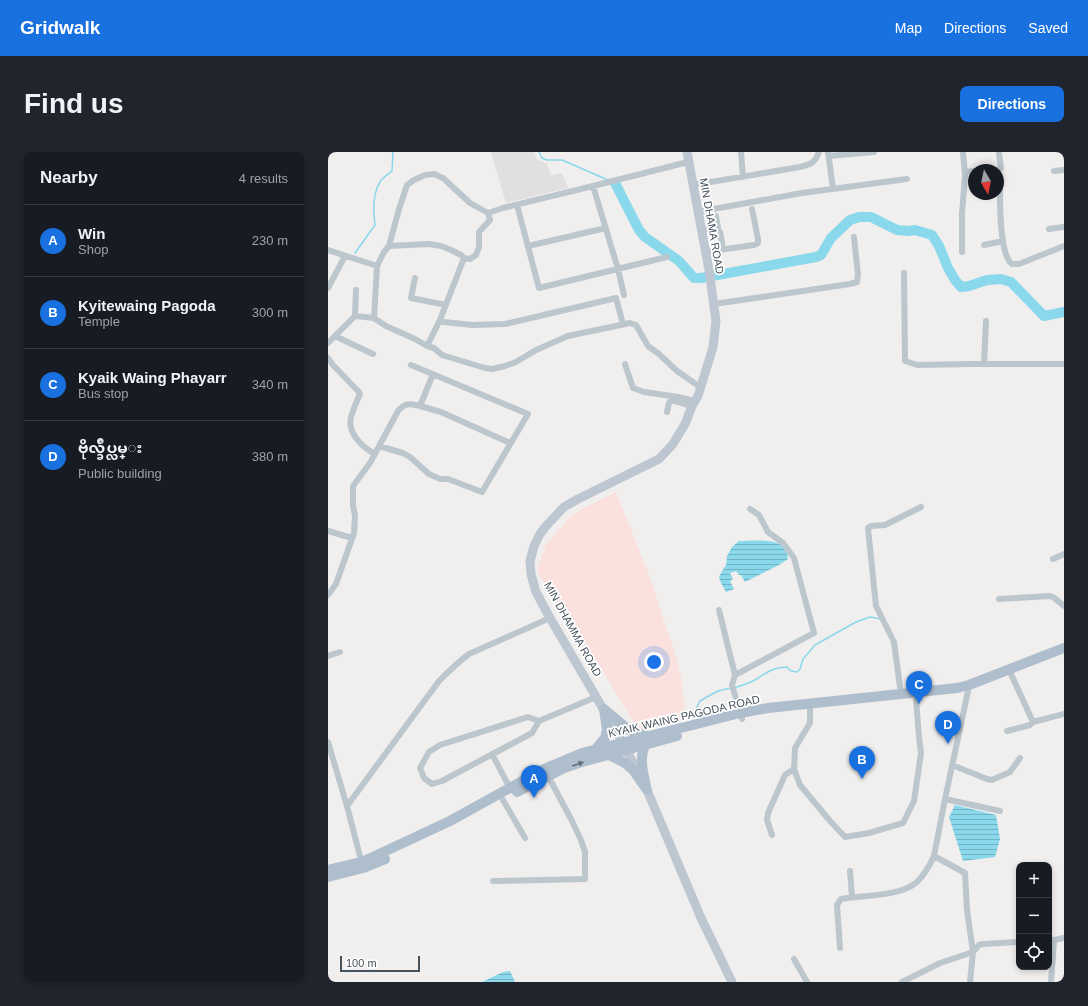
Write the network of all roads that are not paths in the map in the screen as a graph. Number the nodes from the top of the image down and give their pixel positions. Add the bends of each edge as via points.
1 (687, 152) edge
2 (741, 152) edge
3 (819, 152) edge
4 (874, 152) edge
5 (963, 152) edge
6 (999, 153) dead end
7 (828, 154) edge
8 (688, 162) junction
9 (1000, 164) edge
10 (1064, 170) edge
11 (1054, 171) dead end
12 (965, 172) junction
13 (968, 172) edge
14 (743, 177) junction
15 (907, 179) dead end
16 (692, 185) junction
17 (593, 186) junction
18 (833, 189) junction
19 (1000, 200) edge
20 (517, 205) junction
21 (752, 209) dead end
22 (697, 212) junction
23 (488, 213) junction
24 (716, 216) dead end
25 (1064, 227) edge
26 (606, 228) junction
27 (1049, 229) dead end
28 (701, 230) junction
29 (720, 232) dead end
30 (854, 237) dead end
31 (1003, 241) junction
32 (984, 244) dead end
33 (389, 246) junction
34 (528, 246) junction
35 (1064, 246) edge
36 (723, 249) junction
37 (328, 250) edge
38 (705, 252) junction
39 (962, 252) dead end
40 (345, 256) junction
41 (667, 257) dead end
42 (464, 258) junction
43 (377, 266) junction
44 (618, 269) junction
45 (904, 273) dead end
46 (415, 278) dead end
47 (328, 288) edge
48 (356, 290) dead end
49 (624, 295) dead end
50 (714, 304) junction
51 (446, 305) junction
52 (355, 316) junction
53 (374, 318) junction
54 (440, 320) junction
55 (986, 321) dead end
56 (623, 324) junction
57 (335, 336) junction
58 (328, 343) edge
59 (427, 346) junction
60 (373, 354) dead end
61 (328, 358) edge
62 (625, 364) dead end
63 (984, 364) junction
64 (1064, 364) edge
65 (411, 365) dead end
66 (330, 367) edge
67 (433, 374) junction
68 (700, 387) junction
69 (693, 404) junction
70 (420, 406) junction
71 (667, 412) dead end
72 (510, 443) junction
73 (379, 446) junction
74 (374, 454) junction
75 (921, 507) dead end
76 (750, 509) dead end
77 (328, 531) edge
78 (352, 538) junction
79 (1064, 554) edge
80 (1053, 558) dead end
81 (328, 595) edge
82 (999, 600) dead end
83 (1064, 606) edge
84 (719, 610) dead end
85 (550, 618) junction
86 (1064, 648) edge
87 (340, 652) dead end
88 (1064, 655) edge
89 (328, 656) edge
90 (1010, 672) junction
91 (735, 675) junction
92 (968, 691) junction
93 (901, 695) junction
94 (596, 696) junction
95 (916, 699) junction
96 (604, 709) junction
97 (810, 709) junction
98 (1064, 714) edge
99 (740, 716) junction
100 (539, 721) junction
101 (1034, 722) junction
102 (1007, 731) dead end
103 (646, 740) junction
104 (328, 742) edge
105 (625, 746) junction
106 (596, 749) junction
107 (492, 754) junction
108 (609, 755) junction
109 (1020, 758) dead end
110 (952, 765) junction
111 (794, 768) junction
112 (546, 773) junction
113 (647, 790) junction
114 (512, 791) junction
115 (945, 799) junction
116 (503, 800) junction
117 (347, 806) junction
118 (1000, 811) dead end
119 (772, 835) dead end
120 (525, 838) dead end
121 (934, 856) junction
122 (362, 865) junction
123 (328, 870) edge
124 (850, 871) dead end
125 (328, 877) edge
126 (494, 881) dead end
127 (852, 897) junction
128 (1064, 938) edge
129 (1052, 941) edge
130 (1016, 942) edge
131 (840, 948) dead end
132 (973, 952) junction
133 (794, 959) dead end
134 (1051, 970) edge
135 (732, 982) edge
136 (807, 982) edge
137 (902, 982) edge
138 (970, 982) edge
139 (1051, 982) edge

1 - 8 main road, MIN DHAMA ROAD
2 - 14 street
3 - 14 street via 813,163
4 - 7 street
5 - 12 street
6 - 9 street
7 - 18 street
8 - 16 main road, MIN DHAMA ROAD
8 - 17 street
10 - 11 street
12 - 13 street
12 - 39 street
14 - 16 street
15 - 18 street
16 - 22 main road, MIN DHAMA ROAD
17 - 20 street
17 - 26 street
18 - 22 street
19 - 31 street
20 - 23 street
20 - 34 street
21 - 36 street via 758,243
22 - 28 main road, MIN DHAMA ROAD
23 - 33 street via 470,203 443,178 434,174 425,175 407,185
23 - 42 street via 490,220 480,232 476,255 470,259
24 - 28 street via 718,228
25 - 27 street
26 - 34 street
26 - 44 street
28 - 38 main road, MIN DHAMA ROAD
29 - 36 street
30 - 50 street via 857,282
31 - 32 street
31 - 35 street via 1007,258 1016,265
33 - 42 street via 429,244 452,250
33 - 43 street
34 - 44 street via 539,288
36 - 38 street
37 - 40 street
38 - 50 main road, MIN DHAMA ROAD
40 - 43 street
40 - 47 street
41 - 44 street
42 - 51 street
43 - 53 street
44 - 49 street
45 - 63 street via 906,361 917,365
46 - 51 street via 411,298
48 - 52 street
50 - 68 main road, MIN DHAMMA ROAD via 716,321 713,347
51 - 54 street
52 - 53 street
52 - 57 street
53 - 59 street
54 - 56 street via 473,325 504,324 616,298
54 - 59 street
55 - 63 street
56 - 59 street via 568,336 516,362 492,368 442,355
56 - 68 street via 636,325 648,346
57 - 58 street
57 - 60 street
61 - 66 street
62 - 69 street via 632,388 678,397
63 - 64 street
65 - 67 street
66 - 74 street via 358,390 360,394 350,426 354,436
67 - 70 street
67 - 72 street via 528,414
68 - 69 main road, MIN DHAMMA ROAD
69 - 71 street via 671,400
69 - 85 main road, MIN DHAMMA ROAD via 673,444 659,459 572,502 556,515 540,534 530,561 531,574 536,592
70 - 72 street via 441,412
70 - 73 street via 402,406
72 - 73 street via 482,492 429,474 403,453
73 - 74 street
74 - 78 street via 353,486
75 - 93 street via 885,525 868,528 876,606 894,642
76 - 91 street via 759,515 768,532 783,543 794,558 814,633
77 - 78 street
78 - 81 street via 336,584
79 - 80 street
82 - 83 street via 1050,596
84 - 91 street
85 - 94 main road, MIN DHAMMA ROAD
85 - 117 street via 460,660 439,681
86 - 90 main road, KYAIK WAING PAGODA ROAD
87 - 89 street
88 - 90 main road, KYAIK WAING PAGODA ROAD
90 - 92 main road, KYAIK WAING PAGODA ROAD
90 - 93 main road, KYAIK WAING PAGODA ROAD via 957,688
90 - 101 street
91 - 99 street via 732,685
92 - 95 main road, KYAIK WAING PAGODA ROAD
92 - 110 street
93 - 99 main road, KYAIK WAING PAGODA ROAD via 768,708
94 - 96 main road, MIN DHAMMA ROAD
94 - 100 street
95 - 97 main road, KYAIK WAING PAGODA ROAD
95 - 111 street via 921,754 914,801 903,823 845,837 800,785
96 - 103 main road via 629,730
96 - 105 main road, MIN DHAMMA ROAD
96 - 106 main road via 607,730 605,738
97 - 99 main road, KYAIK WAING PAGODA ROAD
97 - 111 street via 810,723 795,748
98 - 101 street
99 - 103 main road, KYAIK WAING PAGODA ROAD via 691,732
100 - 107 street via 532,732
100 - 107 street via 528,717 440,745 429,752 420,768 424,778 432,784
101 - 102 street
103 - 105 main road, KYAIK WAING PAGODA ROAD
103 - 113 main road via 642,759
104 - 117 street
105 - 106 main road, KYAIK WAING PAGODA ROAD
105 - 108 main road, KYAIK WAING PAGODA ROAD
105 - 113 main road, MIN DHAMMA ROAD
106 - 112 main road, KYAIK WAING PAGODA ROAD via 576,755
107 - 114 street
112 -> 108 main road, KYAIK WAING PAGODA ROAD
108 - 113 main road via 633,770
109 - 110 street via 1010,772 992,780
110 - 115 street
111 - 119 street via 785,775 768,813 767,820
112 - 114 main road, KYAIK WAING PAGODA ROAD
112 - 126 street via 581,840 585,852 585,879
113 - 135 main road via 701,918
114 - 116 main road, KYAIK WAING PAGODA ROAD
114 - 122 main road, KYAIK WAING PAGODA ROAD via 375,856
115 - 118 street
115 - 121 street
116 - 120 street
116 - 122 main road, KYAIK WAING PAGODA ROAD via 378,863
117 - 122 street
121 - 127 street via 917,882 904,889
121 - 132 street via 965,873
122 - 123 main road, KYAIK WAING PAGODA ROAD
122 - 125 main road, KYAIK WAING PAGODA ROAD
124 - 127 street
127 - 131 street via 840,899 837,905
128 - 129 street
130 - 132 street via 983,944
132 - 137 street via 940,963
132 - 138 street
133 - 136 street
134 - 139 street

